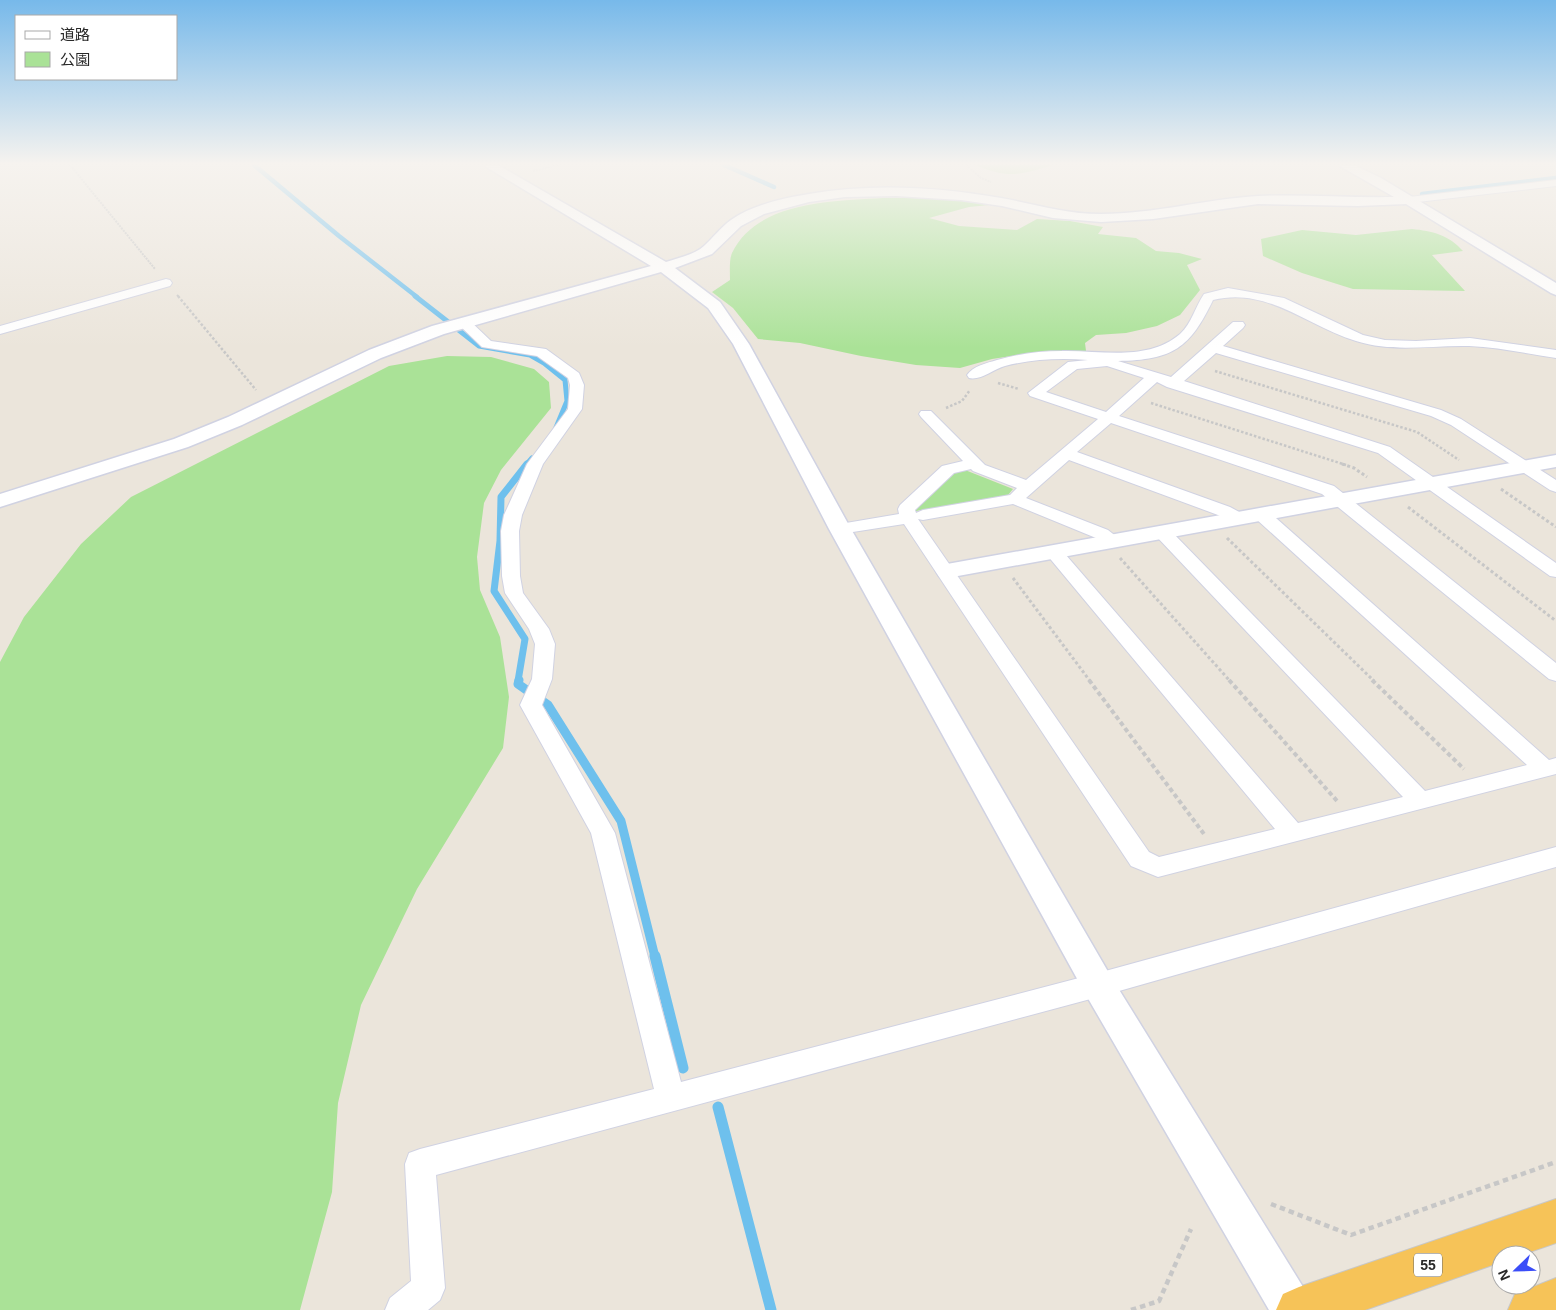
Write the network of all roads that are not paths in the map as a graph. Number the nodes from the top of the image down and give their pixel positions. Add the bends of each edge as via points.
1 (594, 226) edge
2 (734, 226) edge
3 (1451, 226) edge
4 (664, 267) junction
5 (166, 283) dead end
6 (1556, 290) edge
7 (456, 325) junction
8 (1238, 325) dead end
9 (0, 330) edge
10 (1214, 348) junction
11 (1556, 354) edge
12 (974, 375) dead end
13 (1154, 378) junction
14 (1172, 384) junction
15 (926, 414) dead end
16 (1109, 417) junction
17 (1067, 454) junction
18 (1556, 461) edge
19 (974, 464) junction
20 (1525, 467) junction
21 (1433, 483) junction
22 (1029, 487) junction
23 (1556, 487) edge
24 (1016, 498) junction
25 (1340, 500) junction
26 (0, 501) edge
27 (1261, 514) junction
28 (916, 516) junction
29 (1237, 518) junction
30 (840, 529) junction
31 (1162, 532) junction
32 (1113, 545) junction
33 (1053, 551) junction
34 (947, 571) junction
35 (1556, 572) edge
36 (1556, 674) edge
37 (1550, 768) edge
38 (1421, 801) junction
39 (1293, 834) junction
40 (1556, 857) edge
41 (1098, 985) junction
42 (671, 1099) junction
43 (1556, 1221) edge
44 (1556, 1301) edge
45 (402, 1310) edge
46 (1293, 1310) edge
47 (1299, 1310) edge
48 (1532, 1310) edge

1 - 4 street
2 - 4 street via 707,250
3 - 6 street
4 - 7 street
4 - 30 street via 714,305 741,344
5 - 9 street
7 - 26 street via 375,354 244,418 181,443
7 - 42 street via 487,344 541,352 574,376 577,385 575,409 535,464 513,515 511,576 514,593 539,628 545,644 542,679 531,705 603,833
8 - 10 street
10 - 14 street
10 - 20 street via 1436,413 1456,422
11 - 12 street via 1470,342 1385,344 1360,338 1280,301 1228,292 1208,297 1191,330 1153,353 1117,357 1033,356 983,368
13 - 14 street
13 - 16 street
13 - 16 street via 1108,362 1073,364 1035,393
14 - 21 street via 1384,450
15 - 19 street
16 - 17 street
16 - 25 street via 1328,490
17 - 22 street
17 - 29 street
18 - 20 street
19 - 22 street
19 - 28 street via 948,469 906,509
20 - 21 street
20 - 23 street
21 - 25 street
21 - 35 street
22 - 24 street
24 - 28 street
24 - 32 street via 1102,534
25 - 27 street
25 - 36 street
27 - 29 street
27 - 37 street
28 - 30 street
28 - 34 street
29 - 31 street
30 - 41 street
31 - 32 street
31 - 38 street
32 - 33 street
33 - 34 street
33 - 39 street
34 - 39 street via 1140,859 1158,866
37 - 38 street
38 - 39 street
40 - 41 street
41 - 42 street
41 - 46 street
42 - 45 street via 420,1164 428,1288
43 - 47 highway, 55
44 - 48 highway

